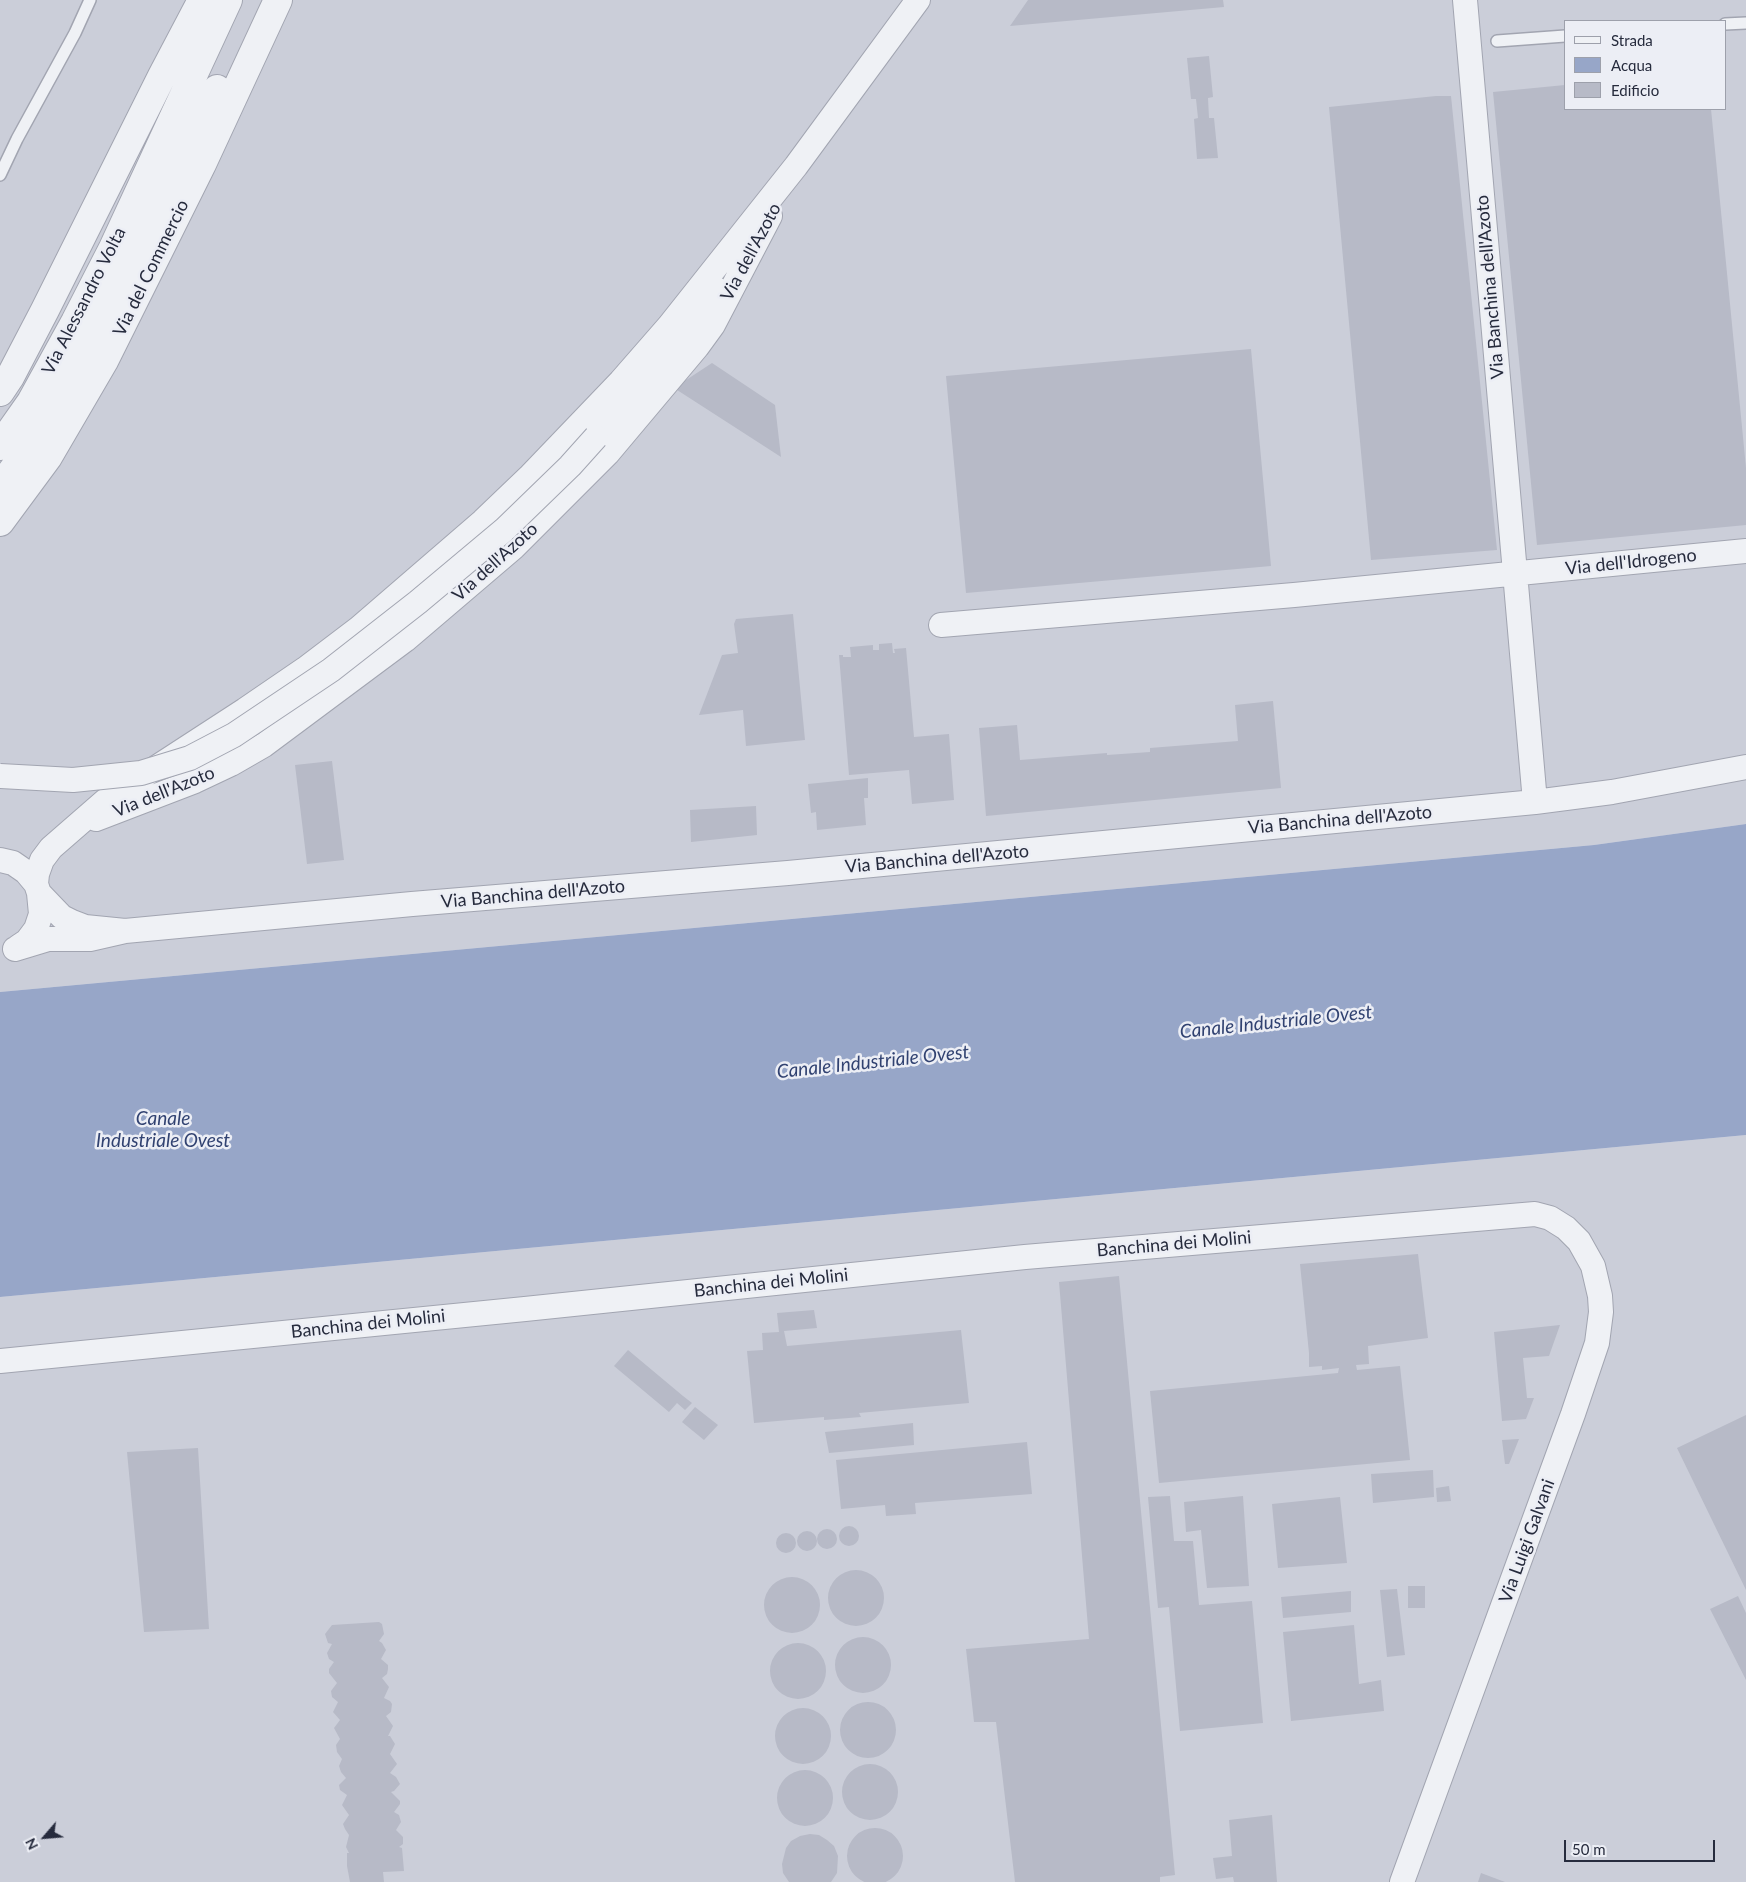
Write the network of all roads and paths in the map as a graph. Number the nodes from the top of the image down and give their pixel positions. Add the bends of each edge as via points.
1 (90, 0) edge
2 (202, 0) edge
3 (228, 0) edge
4 (265, 0) edge
5 (278, 0) edge
6 (918, 0) edge
7 (1465, 0) edge
8 (1746, 23) edge
9 (1726, 24) edge
10 (1564, 36) edge
11 (1497, 40) dead end
12 (170, 156) junction
13 (796, 166) junction
14 (0, 175) edge
15 (0, 392) edge
16 (0, 446) edge
17 (0, 487) edge
18 (0, 522) edge
19 (1746, 551) edge
20 (1515, 574) junction
21 (941, 625) dead end
22 (1746, 767) edge
23 (0, 776) edge
24 (1535, 802) junction
25 (74, 829) junction
26 (0, 860) edge
27 (38, 888) junction
28 (125, 931) junction
29 (7, 952) edge
30 (1542, 1215) joint
31 (0, 1360) edge
32 (1402, 1882) edge

1 - 14 lane
2 - 15 street
3 - 12 street
4 - 12 street
5 - 18 street, Via del Commercio via 202,164 104,361 48,456
6 - 13 street, Via dell'Azoto
7 - 20 street, Via Banchina dell'Azoto
8 - 9 lane
10 - 11 lane
12 - 16 street, Via Alessandro Volta via 113,248 31,402
12 - 17 street, Via Alessandro Volta via 106,314 64,393
13 - 23 street, Via dell'Azoto, bridge via 685,334 570,466 504,530 331,670 234,735 190,758 141,772 73,780
13 - 25 street, Via dell'Azoto via 621,381 484,521 366,622 312,663 105,801
13 - 25 street, Via dell'Azoto via 713,325 697,347 608,453 514,547 405,640 264,745 195,781
19 - 20 street, Via dell'Idrogeno
20 - 21 street, Via dell'Idrogeno
20 - 24 street, Via Banchina dell'Azoto
22 - 24 street, Via Banchina dell'Azoto via 1612,792
24 - 28 street, Via Banchina dell'Azoto via 788,873
25 - 27 street, Via dell'Azoto via 42,860 37,874
26 - 27 street via 13,863 26,872
27 - 28 street via 62,917 72,922 85,927
27 - 29 street, Via dell'Azoto via 41,914 36,929 27,941
28 - 29 street via 90,939 48,939
30 - 31 street, Banchina dei Molini via 1026,1256
30 - 32 street, Via Luigi Galvani via 1566,1228 1589,1256 1600,1296 1597,1342

